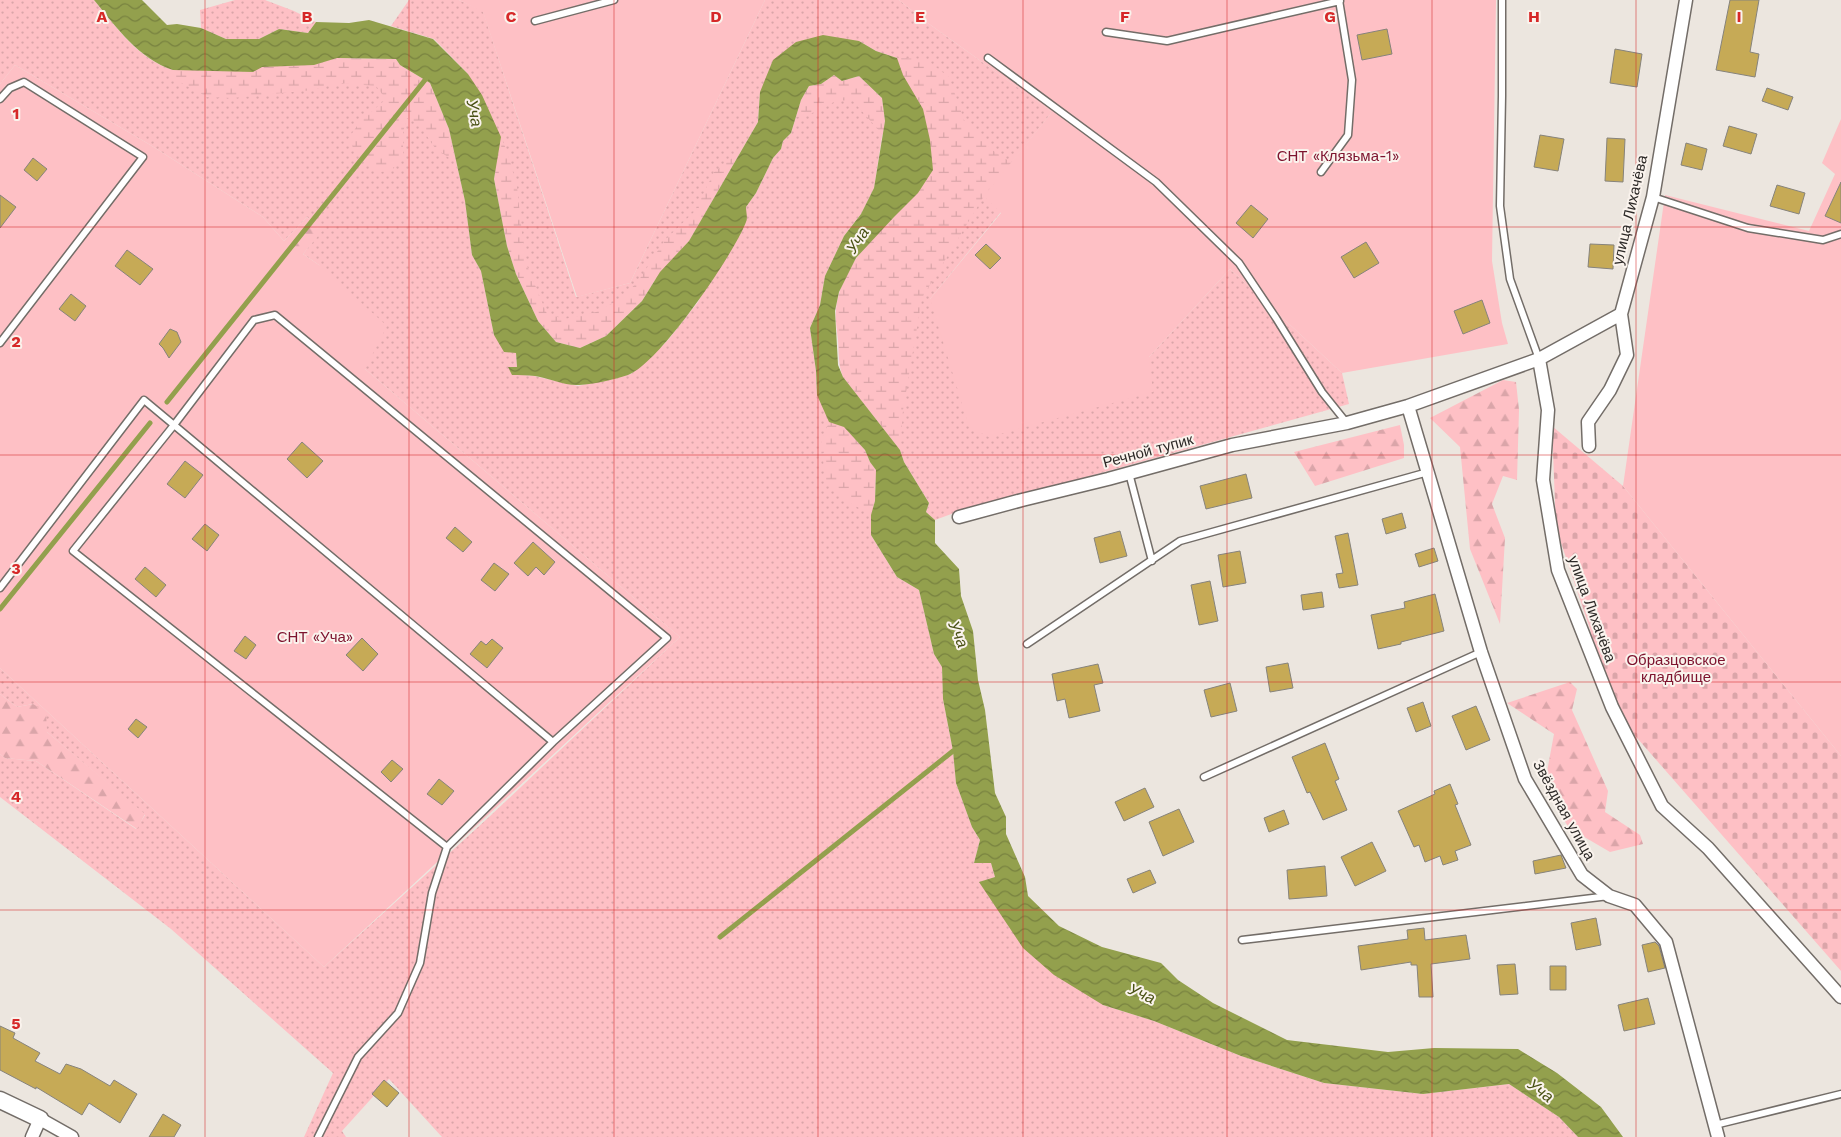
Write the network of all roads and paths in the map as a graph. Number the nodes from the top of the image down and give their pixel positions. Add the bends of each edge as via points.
1 (614, 0) edge
2 (1340, 0) edge
3 (1502, 0) edge
4 (1686, 0) edge
5 (535, 21) dead end
6 (1106, 32) dead end
7 (988, 58) dead end
8 (0, 99) edge
9 (1321, 172) dead end
10 (1653, 197) junction
11 (1841, 234) edge
12 (1621, 314) junction
13 (0, 343) edge
14 (1539, 359) junction
15 (1408, 406) junction
16 (1347, 424) junction
17 (174, 425) junction
18 (1589, 446) dead end
19 (1428, 472) junction
20 (1129, 473) junction
21 (959, 517) dead end
22 (1152, 560) junction
23 (0, 588) edge
24 (1027, 644) dead end
25 (1481, 652) junction
26 (553, 742) junction
27 (1204, 777) dead end
28 (447, 847) junction
29 (1608, 896) junction
30 (1242, 940) dead end
31 (1841, 997) edge
32 (1841, 1094) edge
33 (0, 1100) edge
34 (40, 1119) junction
35 (1716, 1131) edge
36 (32, 1137) edge
37 (72, 1137) edge
38 (318, 1137) edge

1 - 5 lane
2 - 6 lane via 1168,41
2 - 9 lane via 1352,80 1348,135
3 - 14 lane via 1500,206 1510,279
4 - 10 street, улица Лихачёва
7 - 16 lane via 1156,182 1239,263 1322,392
8 - 13 lane via 10,88 24,82 143,157
10 - 11 lane via 1748,228 1823,240
10 - 12 street, улица Лихачёва
12 - 14 street, Речной тупик
12 - 18 street, улица Лихачёва via 1627,355 1610,390 1588,422
14 - 15 street, Речной тупик
14 - 31 street, улица Лихачёва via 1548,410 1542,480 1558,570 1612,707 1662,806 1708,848
15 - 16 street, Речной тупик
15 - 19 street, Звёздная улица
16 - 20 street, Речной тупик via 1232,445
17 - 23 lane via 144,400
17 - 26 lane
17 - 26 lane via 254,320 275,315 667,638
17 - 28 lane via 73,551
19 - 22 lane via 1180,541
19 - 25 street, Звёздная улица
20 - 21 street, Речной тупик
20 - 22 lane
22 - 24 lane
25 - 27 lane
25 - 29 street, Звёздная улица via 1525,779 1582,875
26 - 28 lane
28 - 38 lane via 432,894 420,963 398,1013 358,1057
29 - 30 lane
29 - 35 street, Звёздная улица via 1635,905 1666,942
32 - 35 lane
33 - 34 street
34 - 36 street
34 - 37 street

